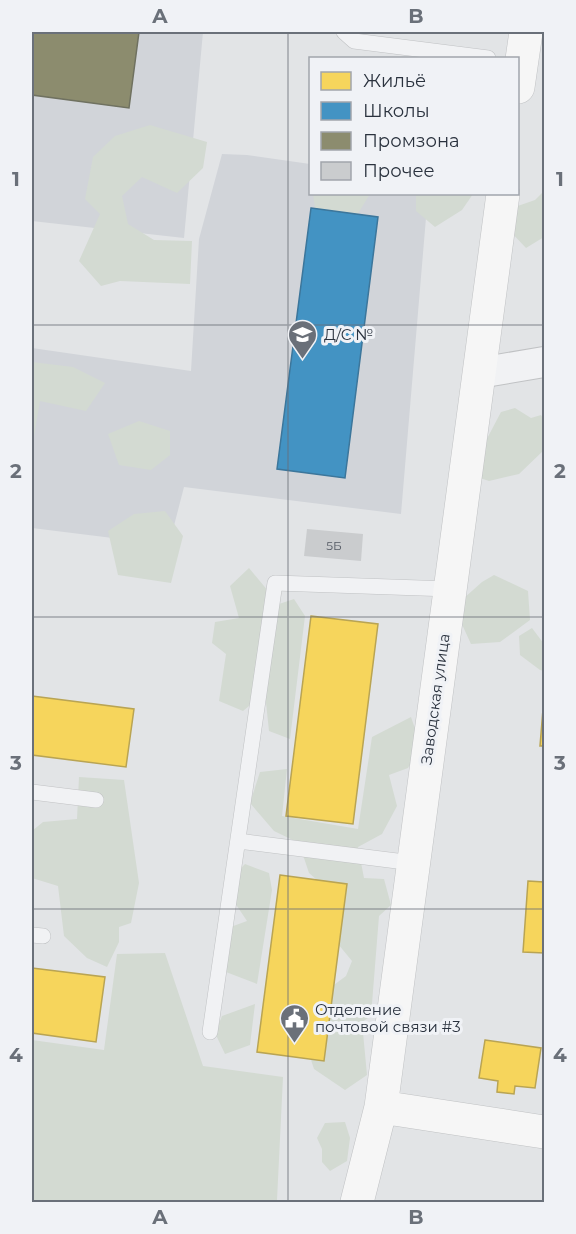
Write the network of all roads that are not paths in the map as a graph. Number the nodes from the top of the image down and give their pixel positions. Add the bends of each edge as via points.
1 (344, 32) edge
2 (526, 32) edge
3 (480, 57) edge
4 (519, 71) edge
5 (503, 195) edge
6 (544, 362) edge
7 (479, 373) junction
8 (450, 589) junction
9 (32, 792) edge
10 (96, 800) dead end
11 (238, 841) junction
12 (413, 863) junction
13 (210, 1032) dead end
14 (381, 1107) junction
15 (544, 1132) edge
16 (357, 1203) edge

1 - 3 lane via 354,41
2 - 4 street
5 - 7 street, Заводская улица
6 - 7 street
7 - 8 street, Заводская улица
8 - 11 lane via 275,584
8 - 12 street, Заводская улица
9 - 10 lane
11 - 12 lane
11 - 13 lane
12 - 14 street, Заводская улица
14 - 15 street
14 - 16 street, Заводская улица

